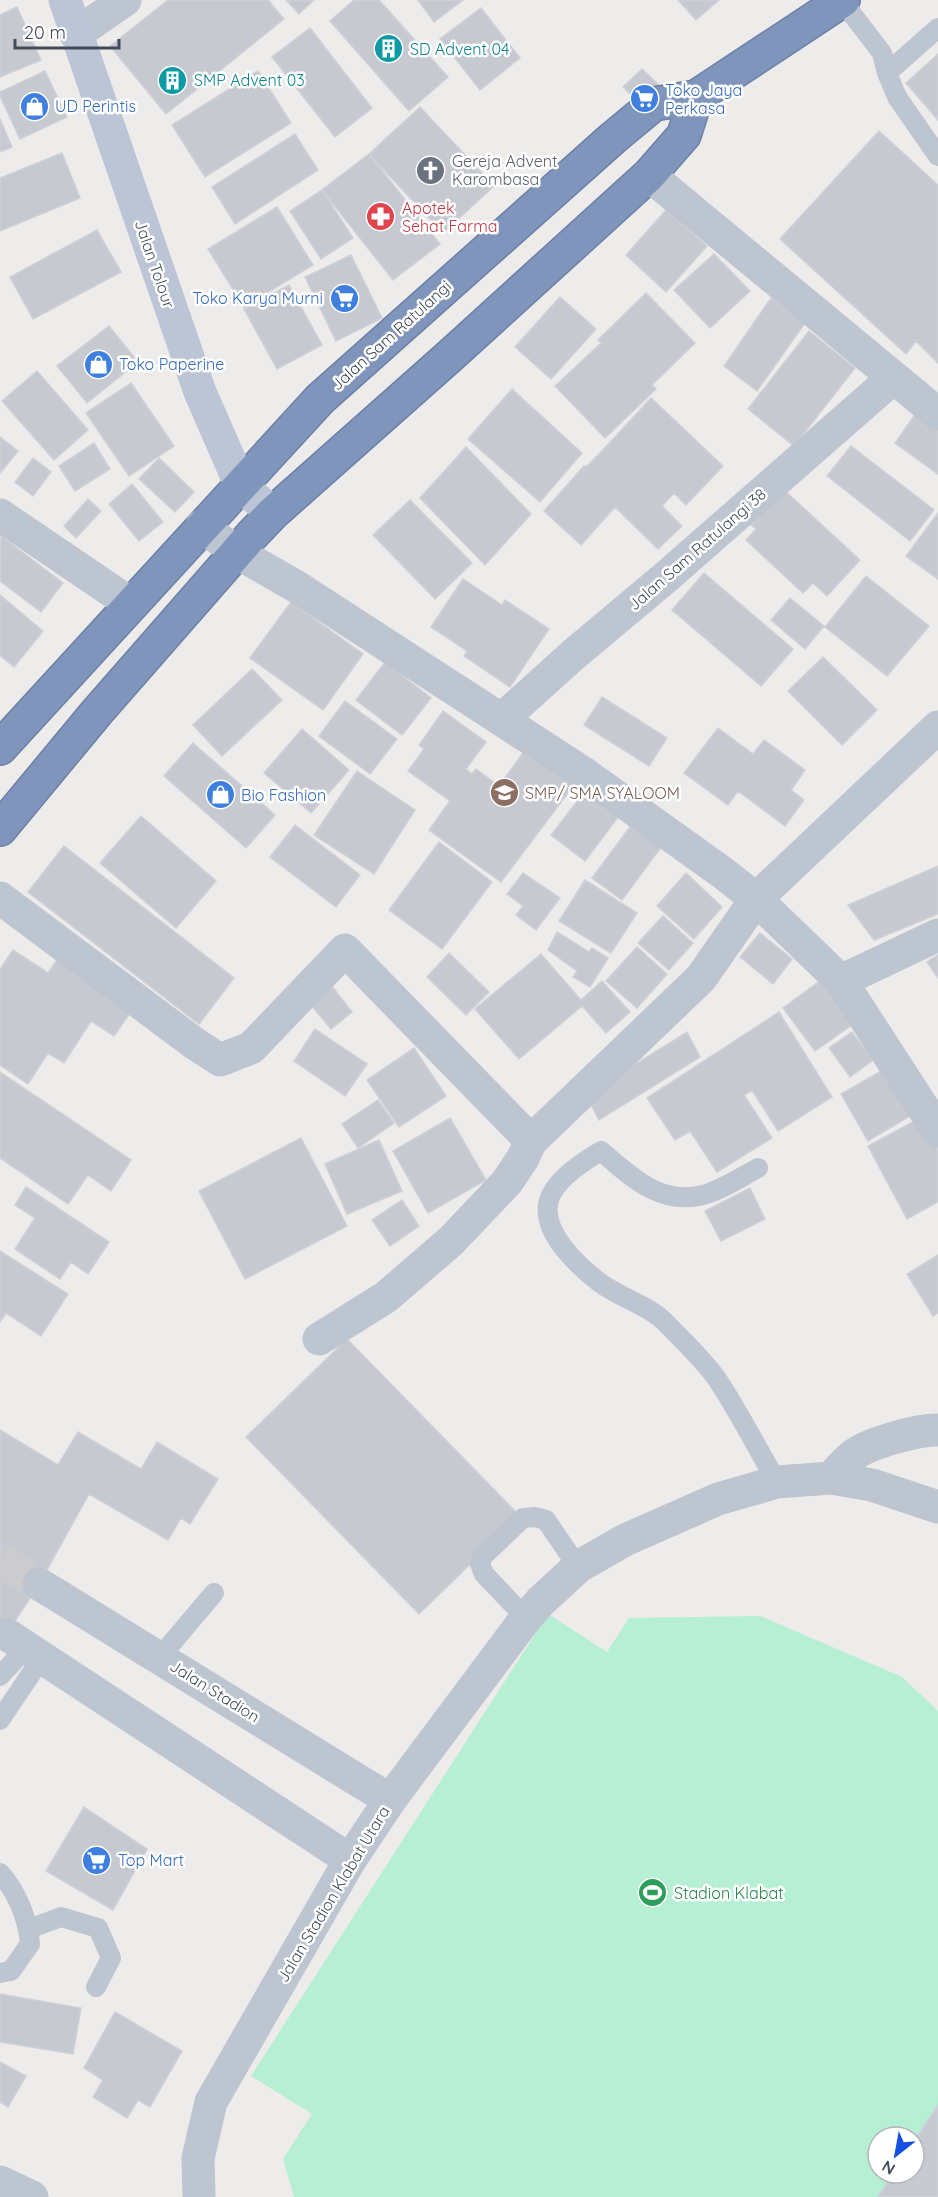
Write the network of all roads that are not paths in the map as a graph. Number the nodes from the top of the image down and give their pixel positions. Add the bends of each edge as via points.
1 (65, 0) edge
2 (125, 0) edge
3 (843, 0) edge
4 (938, 28) edge
5 (76, 34) junction
6 (887, 73) junction
7 (696, 98) junction
8 (938, 156) edge
9 (649, 175) junction
10 (893, 378) junction
11 (938, 414) edge
12 (241, 486) junction
13 (273, 513) junction
14 (0, 515) edge
15 (202, 526) junction
16 (236, 552) junction
17 (131, 604) junction
18 (502, 719) junction
19 (938, 727) edge
20 (0, 748) edge
21 (0, 829) edge
22 (0, 898) edge
23 (756, 899) junction
24 (938, 935) edge
25 (841, 981) junction
26 (938, 1131) edge
27 (531, 1141) junction
28 (758, 1168) dead end
29 (319, 1338) dead end
30 (938, 1430) edge
31 (831, 1478) junction
32 (777, 1482) junction
33 (938, 1507) edge
34 (578, 1567) junction
35 (39, 1584) tunnel mouth
36 (214, 1593) dead end
37 (526, 1618) junction
38 (25, 1647) junction
39 (160, 1657) junction
40 (0, 1676) edge
41 (0, 1720) edge
42 (390, 1800) junction
43 (350, 1860) junction
44 (0, 1873) edge
45 (29, 1929) junction
46 (0, 1973) edge
47 (96, 1987) dead end
48 (0, 2182) edge
49 (32, 2197) edge
50 (199, 2197) edge

1 - 5 street, Jalan Tolour
2 - 5 street
3 - 6 lane via 882,53
3 - 7 highway, Jalan Sam Ratulangi
4 - 6 lane
5 - 12 street, Jalan Tolour via 200,392
6 - 8 lane via 897,97
7 - 9 highway via 684,135
7 - 12 highway, Jalan Sam Ratulangi via 654,104 613,138 320,399
9 - 10 street
9 - 13 highway
10 - 11 street
10 - 18 street, Jalan Sam Ratulangi 38
12 - 13 street, Jalan Tolour
12 - 15 highway, Jalan Sam Ratulangi
13 - 16 highway
14 - 17 street
15 - 16 street
15 - 17 highway, Jalan Sam Ratulangi
16 - 18 street via 297,586
16 - 21 highway
17 - 20 highway, Jalan Sam Ratulangi
18 - 23 street via 582,772
19 - 23 street
22 - 27 street via 220,1059 251,1048 345,950
23 - 25 street
23 - 27 street via 701,978
24 - 25 street
25 - 26 street
27 - 29 street via 507,1182 451,1242 386,1297
28 - 32 lane via 704,1195 677,1199 639,1183 601,1151 565,1177 549,1199 549,1216 553,1232 570,1254 599,1282 662,1319 716,1378
30 - 31 street via 890,1439 855,1453
31 - 32 street, Jalan Stadion Klabat Utara
31 - 33 street, Jalan Stadion Klabat Utara via 872,1485
32 - 34 street, Jalan Stadion Klabat Utara via 718,1499 625,1540
34 - 37 street, Jalan Stadion Klabat Utara
34 - 37 lane via 546,1520 535,1517 523,1518 483,1556 480,1564 484,1574
35 - 39 street, Jalan Stadion
36 - 39 lane
37 - 42 street, Jalan Stadion Klabat Utara
38 - 40 lane
38 - 41 lane
38 - 43 street
39 - 42 street, Jalan Stadion
42 - 43 street, Jalan Stadion Klabat Utara
43 - 50 street, Jalan Stadion Klabat Utara via 211,2102 198,2158
44 - 45 lane via 8,1881
45 - 46 lane via 30,1944 11,1971
45 - 47 lane via 61,1917 98,1928 111,1958
48 - 49 street

